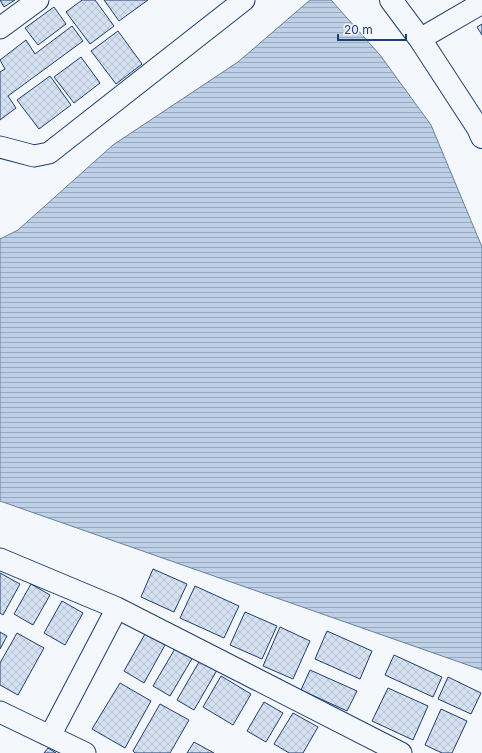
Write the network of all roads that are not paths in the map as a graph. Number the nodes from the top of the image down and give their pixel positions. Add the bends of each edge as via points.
1 (38, 0) edge
2 (244, 0) edge
3 (391, 0) edge
4 (482, 3) edge
5 (0, 28) edge
6 (420, 39) junction
7 (482, 137) edge
8 (0, 147) edge
9 (0, 559) edge
10 (117, 608) junction
11 (0, 712) edge
12 (50, 736) junction
13 (85, 753) edge
14 (401, 753) edge

1 - 5 street
2 - 8 street via 49,152 34,156
3 - 6 street
4 - 6 street
6 - 7 street
9 - 10 street
10 - 12 street
10 - 14 street
11 - 12 street
12 - 13 street

